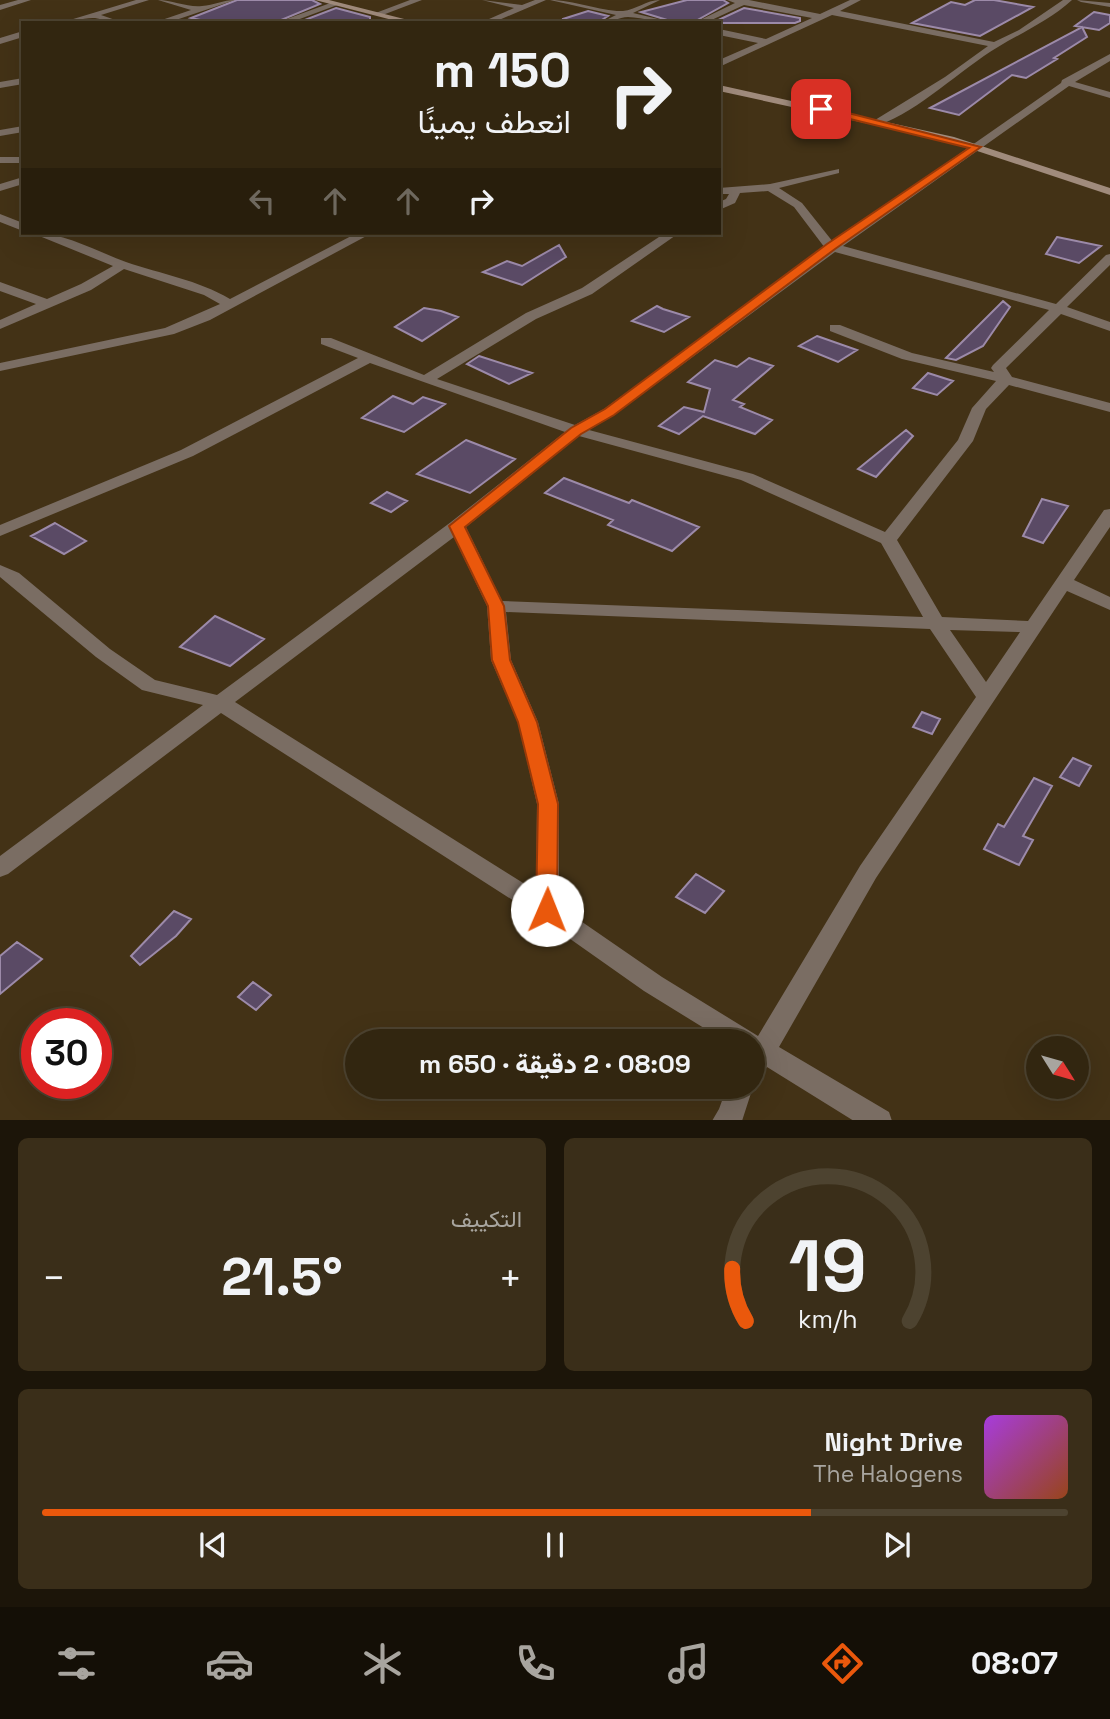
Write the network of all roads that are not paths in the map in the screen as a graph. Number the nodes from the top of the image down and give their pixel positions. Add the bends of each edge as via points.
1 (145, 0) edge
2 (162, 0) edge
3 (231, 0) edge
4 (319, 0) edge
5 (418, 0) edge
6 (486, 0) edge
7 (542, 0) edge
8 (554, 0) edge
9 (656, 0) edge
10 (732, 0) edge
11 (857, 0) edge
12 (1068, 0) edge
13 (1081, 0) edge
14 (19, 1) edge
15 (746, 1) edge
16 (336, 4) junction
17 (1110, 5) edge
18 (0, 8) edge
19 (523, 8) junction
20 (202, 9) junction
21 (832, 12) junction
22 (377, 14) junction
23 (625, 14) junction
24 (92, 15) junction
25 (822, 16) junction
26 (71, 21) edge
27 (113, 21) edge
28 (163, 21) edge
29 (286, 21) edge
30 (407, 21) edge
31 (489, 21) edge
32 (609, 21) edge
33 (661, 21) edge
34 (702, 21) edge
35 (721, 32) edge
36 (21, 35) edge
37 (1, 40) edge
38 (768, 41) junction
39 (21, 45) edge
40 (995, 45) junction
41 (1110, 57) edge
42 (721, 63) edge
43 (21, 81) edge
44 (1065, 82) junction
45 (0, 85) edge
46 (721, 88) edge
47 (1110, 95) edge
48 (878, 122) junction
49 (21, 129) edge
50 (0, 133) edge
51 (977, 147) junction
52 (0, 160) edge
53 (21, 160) edge
54 (835, 171) dead end
55 (21, 181) edge
56 (770, 187) junction
57 (0, 188) edge
58 (1106, 188) edge
59 (721, 191) edge
60 (735, 192) junction
61 (721, 207) edge
62 (0, 218) edge
63 (20, 224) edge
64 (43, 235) edge
65 (362, 235) edge
66 (670, 235) edge
67 (831, 247) junction
68 (1110, 258) edge
69 (123, 265) junction
70 (0, 286) edge
71 (44, 303) junction
72 (229, 304) junction
73 (1060, 309) junction
74 (0, 325) edge
75 (1110, 327) edge
76 (835, 328) dead end
77 (326, 341) dead end
78 (369, 358) junction
79 (0, 368) edge
80 (1006, 379) junction
81 (425, 380) junction
82 (1110, 408) edge
83 (576, 431) junction
84 (1110, 514) edge
85 (457, 526) junction
86 (0, 531) edge
87 (888, 540) junction
88 (0, 570) edge
89 (1066, 583) junction
90 (1110, 604) edge
91 (496, 606) junction
92 (935, 622) junction
93 (1035, 627) junction
94 (986, 699) junction
95 (221, 702) junction
96 (0, 868) edge
97 (547, 910) junction
98 (720, 1029) edge
99 (765, 1035) edge
100 (765, 1058) edge
101 (736, 1099) edge
102 (726, 1120) edge
103 (877, 1120) edge

1 - 24 street
2 - 20 street
3 - 20 street
4 - 16 main road
5 - 22 street
6 - 19 street
7 - 19 street
8 - 23 street
9 - 23 street
10 - 15 street
11 - 21 street
12 - 40 street
13 - 17 street
14 - 18 street
15 - 25 street
15 - 34 street
16 - 22 main road
16 - 29 street
19 - 31 street
20 - 28 street
21 - 25 street
21 - 40 street
22 - 30 main road
23 - 32 street
23 - 33 street
24 - 26 street
24 - 27 street
25 - 38 street
35 - 38 street
36 - 37 street
37 - 39 street
38 - 42 street
40 - 48 street
41 - 44 street
43 - 45 street
44 - 47 street
44 - 51 street
46 - 48 main road
48 - 51 main road
49 - 50 street
51 - 58 main road
51 - 67 street
52 - 53 street
54 - 56 street
55 - 57 street
56 - 60 street
56 - 67 street via 798,205
59 - 60 street
60 - 61 street
62 - 63 street
64 - 69 street
65 - 72 street
66 - 81 street via 587,290 531,316
67 - 73 street
67 - 83 street via 609,412
68 - 73 street
69 - 71 street via 86,287
69 - 72 street via 209,292
70 - 71 street
71 - 74 street
72 - 79 street via 169,331
73 - 75 street
73 - 80 street via 998,368
76 - 80 street via 907,356
77 - 78 street
78 - 81 street
78 - 86 street via 187,453
80 - 82 street
80 - 87 street via 979,408 965,441
81 - 83 street
83 - 85 street
83 - 87 street via 747,477
84 - 89 street
85 - 91 street
85 - 95 street
87 - 92 street
88 - 95 street via 149,685
89 - 90 street
89 - 93 street
91 - 92 street
91 - 97 street via 501,660 528,722 548,804
92 - 93 street
92 - 94 street
93 - 94 street
94 - 99 street
95 - 96 street
95 - 97 street
97 - 98 street
100 - 103 street
101 - 102 street

